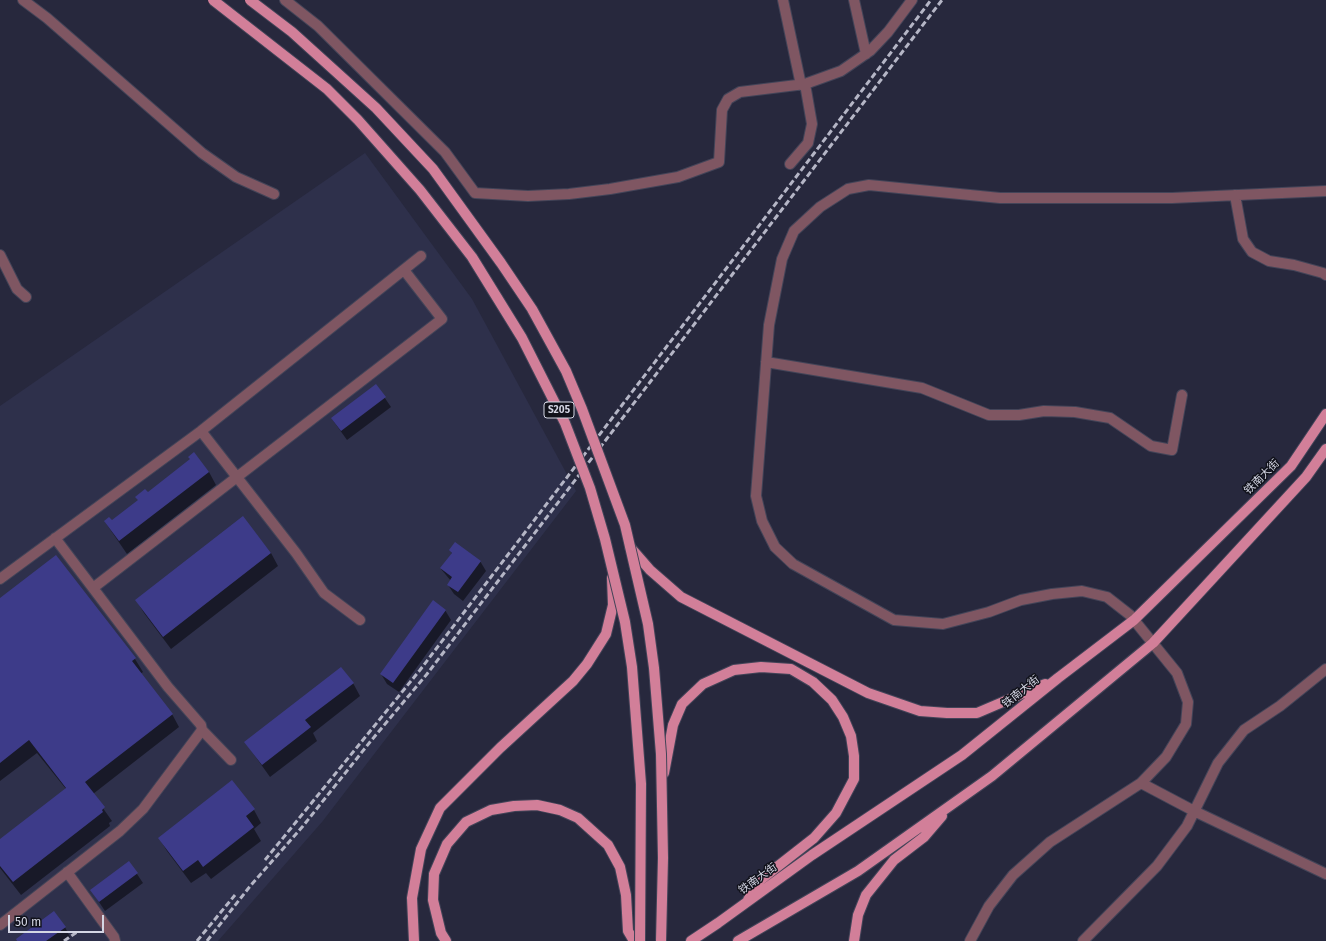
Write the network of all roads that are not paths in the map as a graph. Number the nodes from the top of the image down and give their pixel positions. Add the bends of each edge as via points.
1 (23, 0) edge
2 (213, 0) edge
3 (250, 0) edge
4 (285, 0) edge
5 (784, 0) edge
6 (854, 0) edge
7 (912, 0) edge
8 (866, 54) junction
9 (803, 84) junction
10 (790, 164) dead end
11 (1326, 191) edge
12 (274, 194) dead end
13 (1235, 195) junction
14 (0, 255) edge
15 (421, 256) dead end
16 (404, 270) junction
17 (1326, 275) edge
18 (26, 297) dead end
19 (766, 362) junction
20 (1182, 395) dead end
21 (1326, 414) edge
22 (201, 431) junction
23 (1326, 449) edge
24 (237, 477) junction
25 (55, 538) junction
26 (630, 547) junction
27 (612, 568) junction
28 (0, 579) edge
29 (93, 588) junction
30 (360, 620) dead end
31 (1134, 620) junction
32 (1153, 643) junction
33 (1326, 669) edge
34 (1058, 678) junction
35 (202, 730) junction
36 (230, 760) dead end
37 (662, 783) junction
38 (1141, 783) junction
39 (953, 804) junction
40 (1194, 811) junction
41 (67, 872) junction
42 (1326, 874) edge
43 (746, 903) junction
44 (0, 925) edge
45 (701, 934) junction
46 (115, 941) edge
47 (414, 941) edge
48 (446, 941) edge
49 (634, 941) edge
50 (640, 941) edge
51 (661, 941) edge
52 (682, 941) edge
53 (691, 941) edge
54 (738, 941) edge
55 (854, 941) edge
56 (970, 941) edge
57 (1083, 941) edge

1 - 12 street via 202,153 236,177
2 - 27 main road, S205, bridge via 327,89 420,190 472,257 522,338 565,423 590,488
3 - 26 main road, S205, bridge via 292,32 376,108 433,169 502,262 532,309 566,371 609,478
4 - 9 street via 318,26 445,152 475,193 528,196 569,194 678,177 719,162 722,110 728,99 740,92
5 - 9 street
6 - 8 street
7 - 8 street via 888,32
8 - 9 street via 841,71
9 - 10 street via 812,124 808,143
11 - 13 street
13 - 17 street via 1243,239 1252,252 1269,261 1294,265
13 - 19 street via 1172,198 1000,198 869,185 848,188 820,207 794,231 782,259 769,325
14 - 18 street via 17,289
15 - 16 street
16 - 22 street
16 - 24 street via 442,319
19 - 20 street via 922,388 989,415 1019,415 1044,411 1075,412 1110,418 1151,446 1172,450
19 - 31 street via 756,496 762,521 776,547 793,564 894,620 944,624 1021,600 1082,591 1107,597
21 - 31 main road, 铁南大街 via 1290,466
22 - 24 street
22 - 25 street
23 - 32 main road via 1306,477
24 - 29 street
24 - 30 street via 324,593
25 - 28 street
25 - 29 street
26 - 34 main road via 650,570 681,597 868,693 920,711 947,714 977,712
26 - 37 main road, S205, bridge via 648,624 654,668
27 - 47 main road, bridge via 613,606 606,634 587,664 573,681 465,781 440,808 421,849 412,898
27 - 50 main road, S205, bridge via 625,622 632,667 641,784
29 - 35 street via 168,687 202,725
31 - 32 street
31 - 34 main road, 铁南大街
32 - 38 street via 1177,673 1188,702 1186,724 1166,757
32 - 39 main road via 992,776
33 - 40 street via 1280,706 1244,730 1218,763
34 - 43 main road, 铁南大街 via 962,755 812,855
35 - 36 street
35 - 41 street via 143,809 120,831
37 - 43 main road, bridge via 673,726 682,704 703,684 734,670 761,667 791,669 813,682 832,700 851,736 854,779 836,813 814,838 759,881
37 - 51 main road, S205, bridge
38 - 40 street
38 - 56 street via 1050,842 1018,871 989,906
39 - 54 main road via 858,871
39 - 55 main road via 924,837 894,860 879,877 866,895 858,916
40 - 42 street
40 - 57 street via 1187,826 1157,866
41 - 44 street
41 - 46 street
43 - 45 main road, 铁南大街
45 - 52 main road
45 - 53 main road, 铁南大街
48 - 49 main road via 441,933 433,900 434,874 448,844 466,822 491,810 537,805 560,810 578,818 608,845 620,867 626,896 628,931

